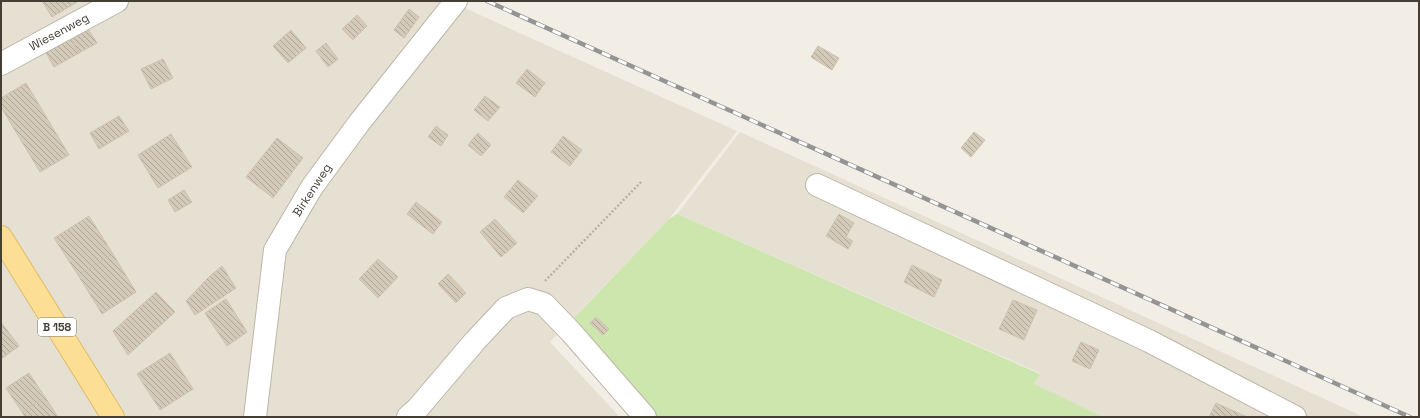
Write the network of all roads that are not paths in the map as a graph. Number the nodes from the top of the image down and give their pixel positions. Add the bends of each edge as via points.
1 (117, 1) edge
2 (456, 1) edge
3 (1, 64) edge
4 (817, 185) dead end
5 (1, 237) edge
6 (113, 417) edge
7 (255, 417) edge
8 (408, 417) edge
9 (645, 417) edge
10 (1295, 417) edge

1 - 3 street, Wiesenweg
2 - 7 street, Birkenweg via 358,123 312,186 275,250
4 - 10 street via 1149,341
5 - 6 main road, B 158
8 - 9 street via 506,308 528,299 544,304

